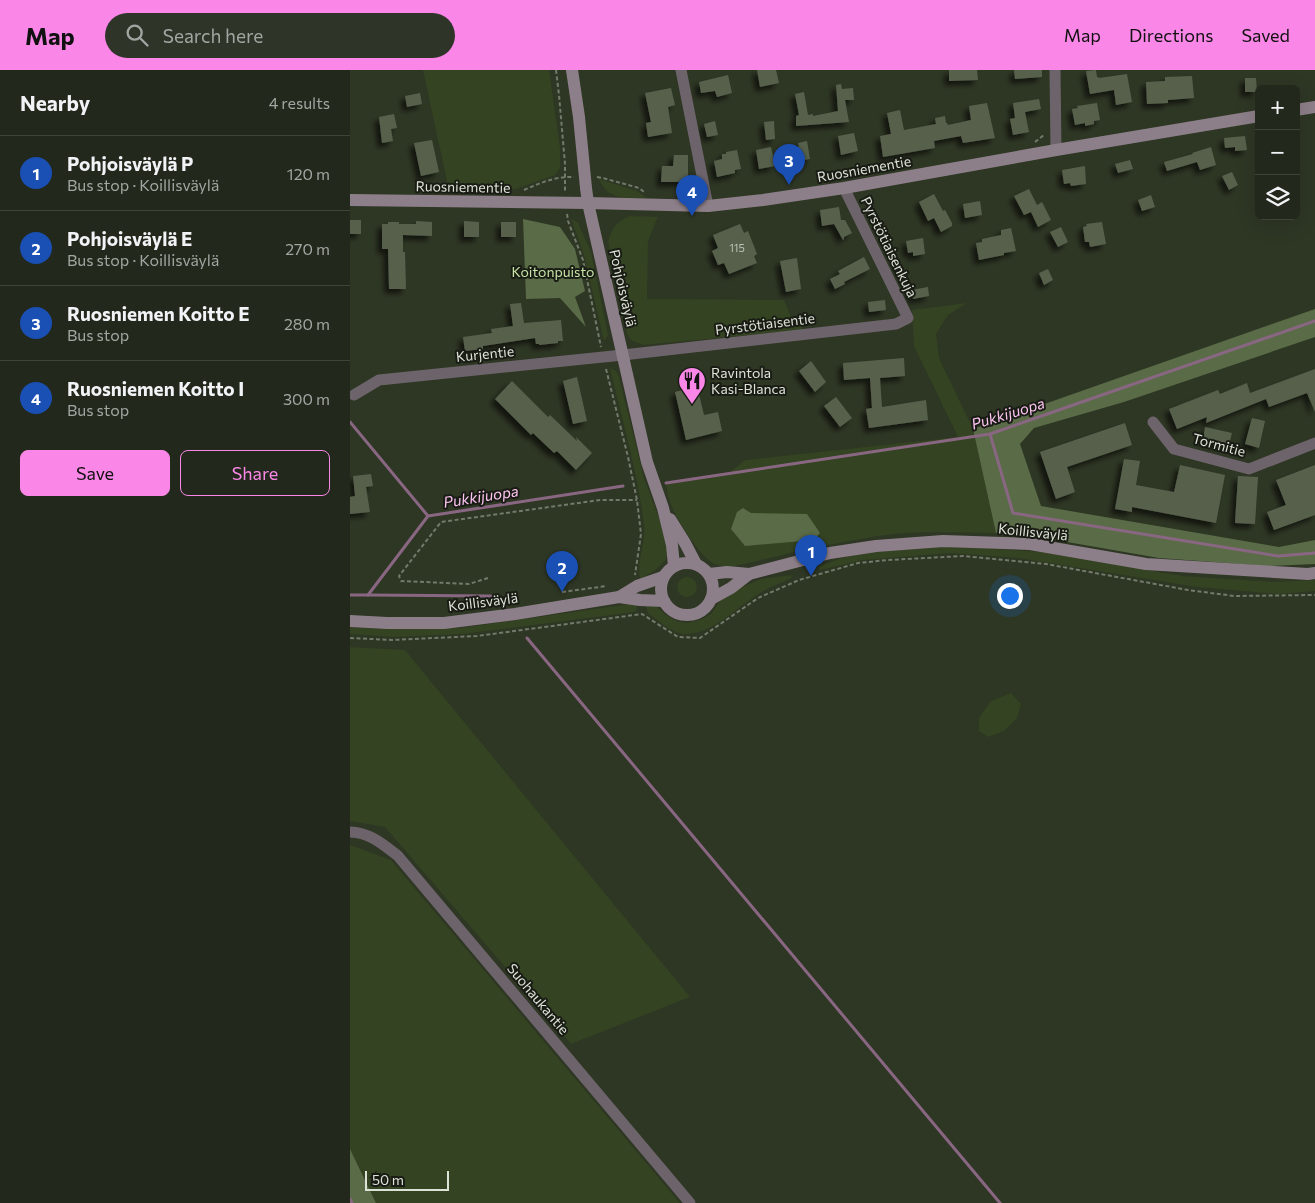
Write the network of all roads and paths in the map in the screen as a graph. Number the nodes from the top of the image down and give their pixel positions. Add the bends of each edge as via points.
1 (556, 70) edge
2 (572, 70) edge
3 (681, 70) edge
4 (1055, 70) edge
5 (1315, 107) edge
6 (1300, 109) edge
7 (1255, 117) edge
8 (1056, 130) junction
9 (1030, 146) dead end
10 (1056, 150) junction
11 (564, 176) junction
12 (584, 177) junction
13 (844, 188) junction
14 (646, 192) dead end
15 (518, 193) dead end
16 (350, 200) edge
17 (565, 203) junction
18 (588, 203) junction
19 (708, 206) junction
20 (908, 318) joint
21 (624, 355) junction
22 (603, 357) junction
23 (354, 395) dead end
24 (1153, 422) dead end
25 (1315, 443) edge
26 (637, 500) junction
27 (663, 508) junction
28 (696, 564) junction
29 (674, 566) junction
30 (1315, 573) edge
31 (709, 574) junction
32 (749, 574) junction
33 (663, 577) junction
34 (488, 578) dead end
35 (608, 586) dead end
36 (637, 586) junction
37 (562, 592) dead end
38 (1315, 595) edge
39 (619, 597) junction
40 (711, 599) junction
41 (640, 600) junction
42 (664, 601) junction
43 (642, 614) junction
44 (350, 621) edge
45 (350, 638) edge
46 (350, 832) edge
47 (690, 1203) edge

1 - 11 path
2 - 12 main road, Pohjoisväylä
3 - 19 street
4 - 8 street
5 - 6 main road
7 - 10 main road, Ruosniementie
8 - 9 path via 1044,134
8 - 10 street
10 - 13 main road, Ruosniementie
11 - 12 path
11 - 15 path
11 - 17 path
12 - 14 path via 603,178
12 - 18 main road, Pohjoisväylä
13 - 19 main road, Ruosniementie
13 - 20 street, Pyrstötiaisenkuja
16 - 17 main road, Ruosniementie
17 - 18 main road, Ruosniementie
17 - 22 path via 568,221 583,260
18 - 19 main road, Ruosniementie
18 - 21 main road, Pohjoisväylä
20 - 21 street, Pyrstötiaisentie via 896,324
21 - 22 street, Kurjentie
21 - 27 main road, Pohjoisväylä via 647,462
22 - 23 street, Kurjentie via 379,380
22 - 26 path
24 - 25 street, Tormitie via 1174,449 1249,469
26 - 34 path via 600,500 441,522 399,576 401,581 469,584
26 - 36 path via 641,534 635,578
27 - 28 main road, Pohjoisväylä
27 - 29 main road, Pohjoisväylä
28 - 29 main road via 689,562
28 - 31 main road
29 - 33 main road
30 - 32 main road, Koillisväylä via 1146,564 1030,544 943,541 830,553
31 - 32 main road, Koillisväylä
31 - 40 main road via 713,590
32 - 40 main road, Koillisväylä
33 - 36 main road, Koillisväylä
33 - 42 main road via 661,593
35 - 37 path
36 - 39 main road, Koillisväylä
38 - 43 path via 1234,596 1046,564 963,556 858,563 799,580 758,598 700,638 678,638
39 - 41 main road, Koillisväylä
39 - 44 main road, Koillisväylä via 444,623
40 - 42 main road via 702,610 688,615 674,612
41 - 42 main road, Koillisväylä
41 - 43 path
43 - 45 path via 477,636 392,640
46 - 47 street, Suohaukantie via 373,838 398,856

